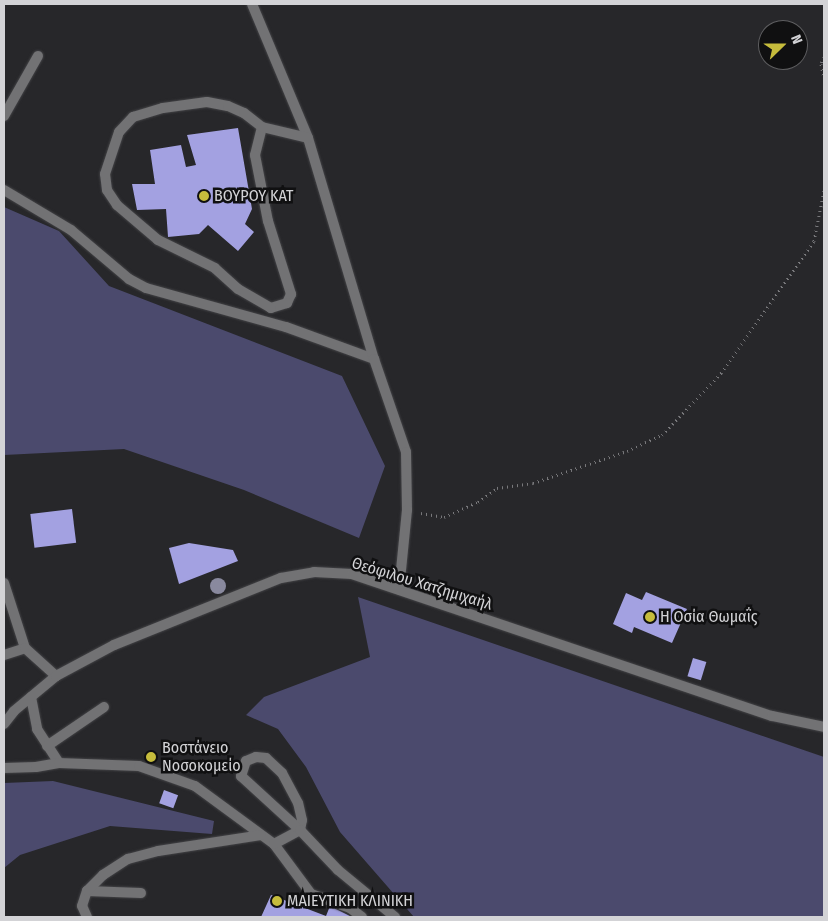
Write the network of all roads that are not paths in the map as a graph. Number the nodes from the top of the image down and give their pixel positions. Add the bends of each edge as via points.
1 (253, 4) edge
2 (38, 56) dead end
3 (4, 116) edge
4 (262, 127) junction
5 (308, 138) junction
6 (4, 190) edge
7 (374, 359) junction
8 (4, 583) edge
9 (399, 590) junction
10 (25, 648) junction
11 (4, 655) edge
12 (56, 676) junction
13 (31, 697) junction
14 (104, 707) dead end
15 (4, 724) edge
16 (824, 727) edge
17 (47, 746) junction
18 (59, 762) junction
19 (4, 768) edge
20 (300, 830) junction
21 (260, 835) junction
22 (274, 844) junction
23 (87, 891) junction
24 (141, 893) dead end
25 (86, 917) edge
26 (362, 917) edge
27 (395, 917) edge

1 - 5 street
2 - 3 street
4 - 4 street via 244,113 207,102 163,108 133,117 119,132 105,174 107,190 117,205 158,240 215,268 238,289 271,308 287,303 291,294 268,221 254,155
4 - 5 street
5 - 7 street
6 - 7 street via 71,230 129,279 146,288 286,327
7 - 9 street via 406,452 407,510
8 - 10 street
9 - 12 street, Θεόφιλου Χατζημιχαήλ via 352,574 314,572 281,578 114,645
9 - 16 street, Θεόφιλου Χατζημιχαήλ via 772,716
10 - 11 street
10 - 12 street
12 - 13 street, Θεόφιλου Χατζημιχαήλ
13 - 15 street, Θεόφιλου Χατζημιχαήλ
13 - 17 street via 35,723
14 - 17 street
17 - 18 street
18 - 19 street
18 - 21 street via 139,766 195,786
20 - 20 street via 241,776 246,761 266,758 282,773 298,802 302,820
20 - 22 street
20 - 27 street via 338,870
21 - 22 street
21 - 23 street via 158,851 128,859
22 - 26 street via 311,894 350,908
23 - 24 street
23 - 25 street via 82,906

